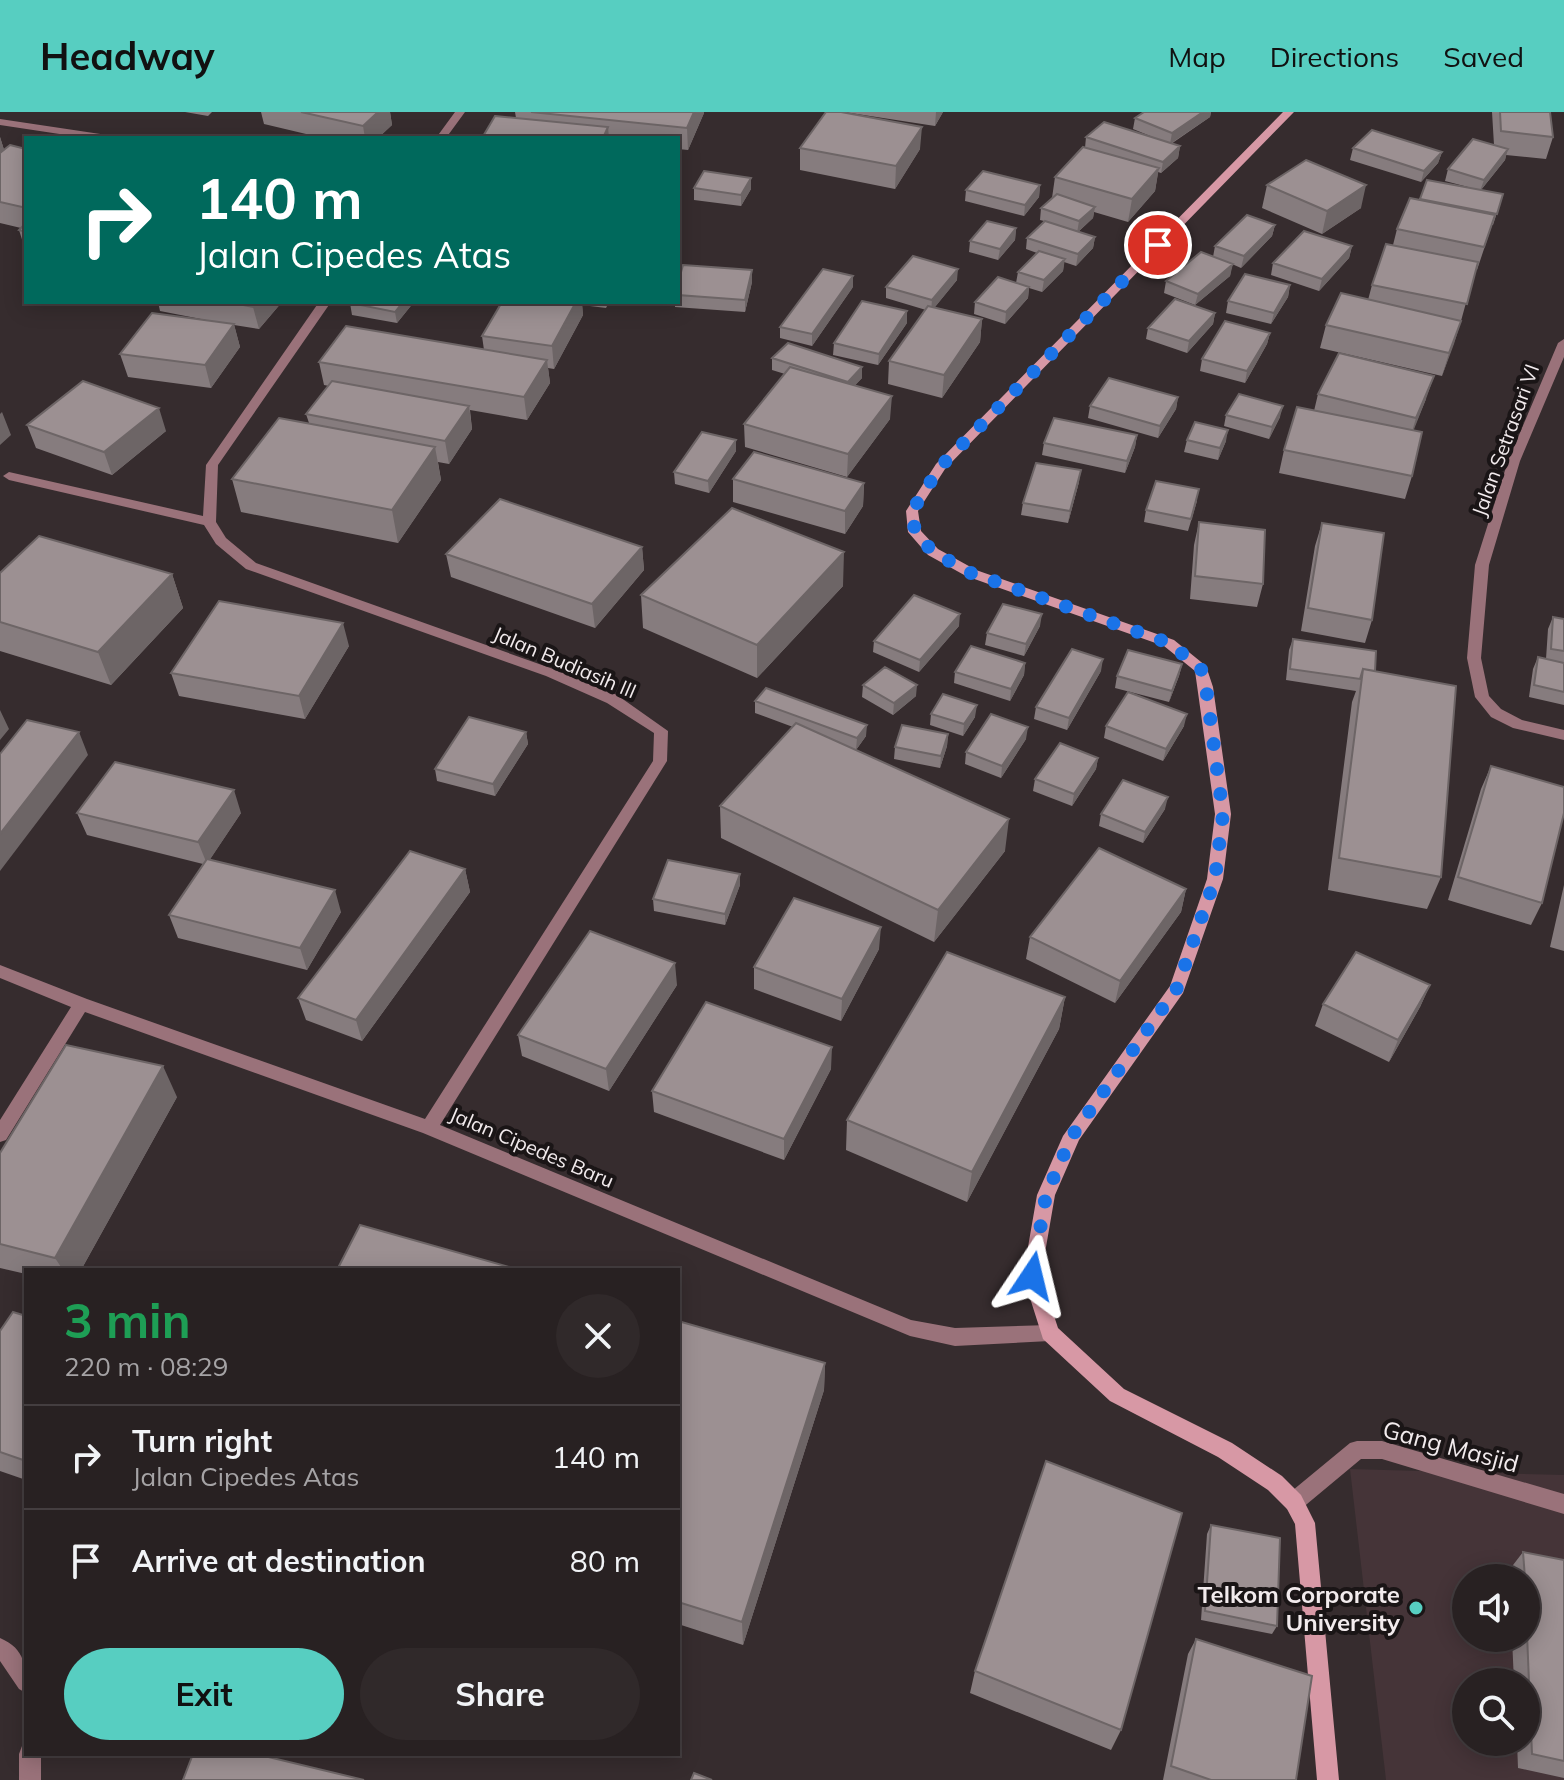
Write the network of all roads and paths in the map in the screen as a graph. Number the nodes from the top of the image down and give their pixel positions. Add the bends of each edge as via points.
1 (460, 112) edge
2 (1289, 112) edge
3 (0, 122) edge
4 (94, 136) edge
5 (442, 136) edge
6 (324, 304) edge
7 (1564, 343) edge
8 (9, 476) dead end
9 (209, 522) junction
10 (1564, 735) edge
11 (0, 971) edge
12 (81, 1004) junction
13 (429, 1128) junction
14 (0, 1135) edge
15 (1050, 1333) junction
16 (1294, 1502) junction
17 (1564, 1504) edge
18 (0, 1648) edge
19 (24, 1679) edge
20 (30, 1756) edge
21 (30, 1780) edge
22 (1328, 1780) edge

1 - 5 street
2 - 15 street via 940,467 912,511 915,532 933,552 971,573 1169,643 1201,669 1206,687 1223,814 1215,879 1177,988 1072,1136 1046,1195 1032,1276
3 - 4 street
6 - 9 street via 212,465
7 - 10 street, Jalan Setrasari VI via 1514,461 1482,565 1474,658 1482,697 1496,713
8 - 9 street
9 - 13 street, Jalan Budiasih III via 221,541 251,566 551,673 612,699 661,731 660,761
11 - 12 street, Jalan Cipedes Baru
12 - 13 street, Jalan Cipedes Baru
12 - 14 street
13 - 15 street, Jalan Cipedes Baru via 910,1328 955,1337
15 - 16 street via 1117,1395 1225,1450
16 - 17 street, Gang Masjid via 1357,1450 1382,1450
16 - 22 street via 1305,1523
18 - 19 street
20 - 21 street

